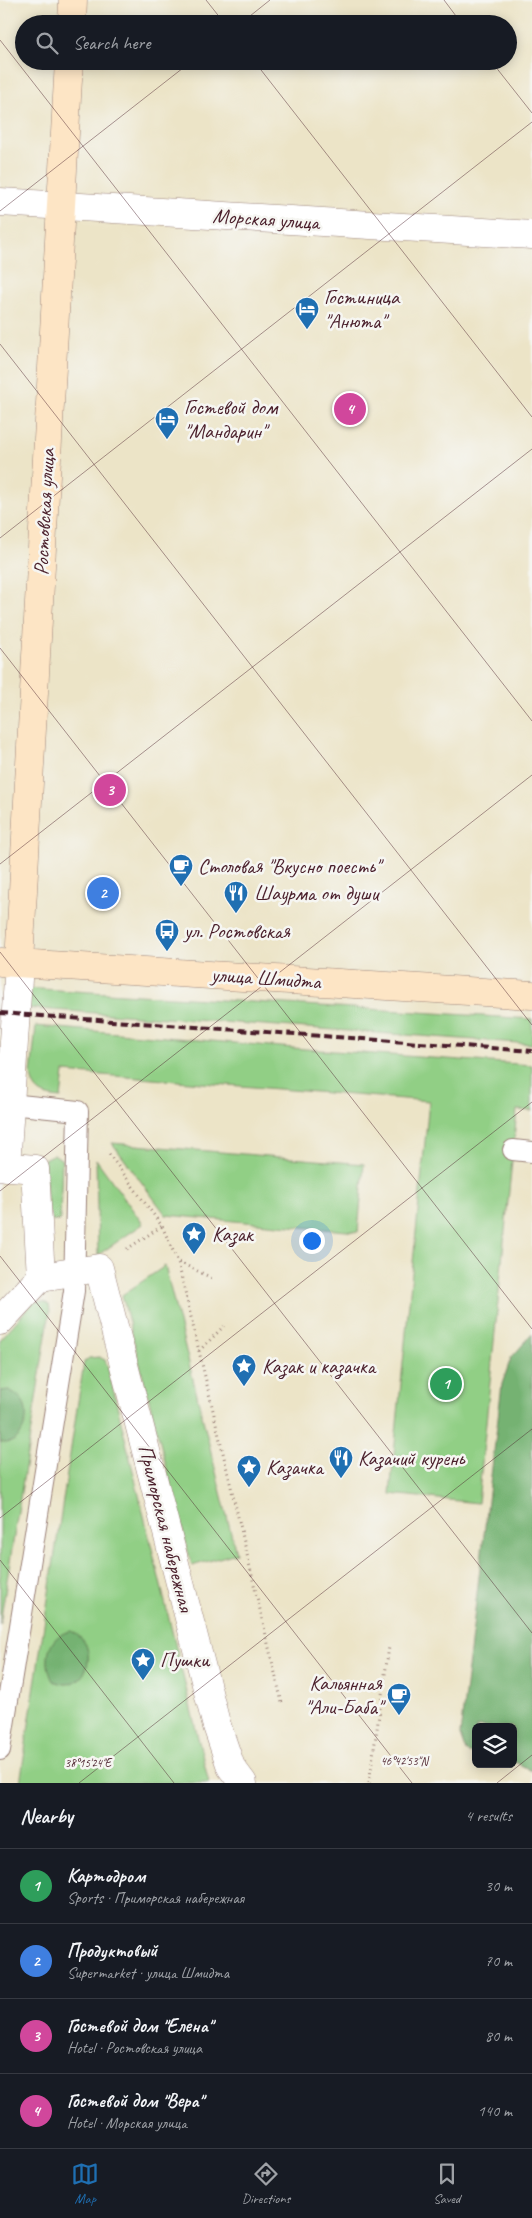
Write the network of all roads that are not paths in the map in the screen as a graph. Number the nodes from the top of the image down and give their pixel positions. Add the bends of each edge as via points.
1 (73, 0) edge
2 (72, 15) edge
3 (69, 70) edge
4 (0, 202) edge
5 (61, 206) junction
6 (532, 235) edge
7 (10, 962) edge
8 (532, 995) edge
9 (9, 1111) junction
10 (3, 1166) edge
11 (87, 1270) junction
12 (41, 1277) junction
13 (0, 1321) edge
14 (0, 1750) edge
15 (243, 1783) edge

1 - 2 street
3 - 5 street, Ростовская улица
4 - 5 street, Морская улица
5 - 6 street, Морская улица
5 - 7 street, Ростовская улица
7 - 8 street, улица Шмидта
7 - 9 street
9 - 10 street
9 - 11 lane via 78,1111
10 - 12 street via 34,1169
11 - 12 street
11 - 14 lane via 72,1301
11 - 15 street, Приморская набережная via 216,1723 231,1767
12 - 13 street

